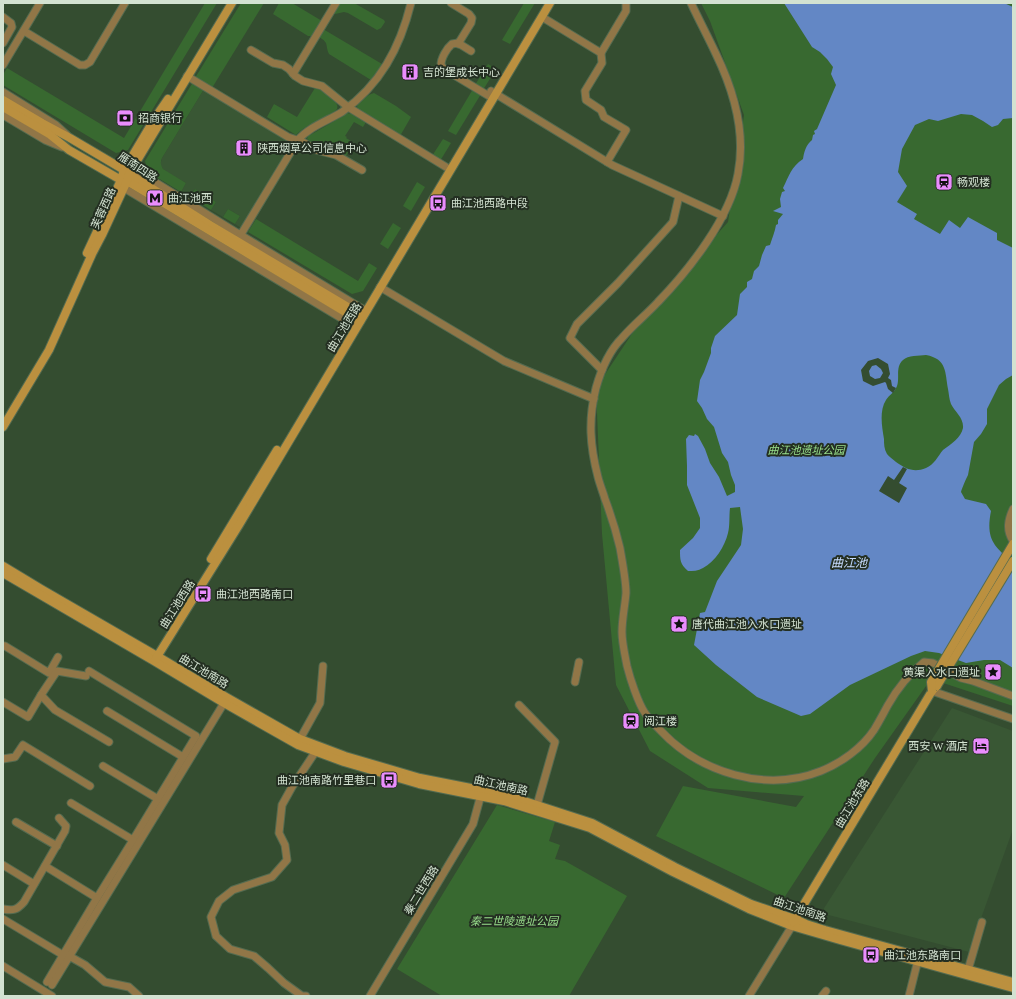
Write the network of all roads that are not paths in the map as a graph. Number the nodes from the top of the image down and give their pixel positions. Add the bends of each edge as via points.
1 (40, 3) edge
2 (126, 3) edge
3 (226, 3) edge
4 (232, 3) edge
5 (336, 3) edge
6 (411, 3) edge
7 (451, 3) edge
8 (544, 3) edge
9 (550, 3) edge
10 (626, 3) edge
11 (691, 3) edge
12 (3, 17) edge
13 (542, 17) junction
14 (24, 31) junction
15 (3, 44) edge
16 (458, 44) junction
17 (251, 50) dead end
18 (471, 51) dead end
19 (601, 53) junction
20 (3, 65) edge
21 (293, 74) junction
22 (187, 76) junction
23 (3, 92) edge
24 (492, 94) junction
25 (3, 100) edge
26 (3, 107) edge
27 (348, 107) junction
28 (3, 115) edge
29 (70, 138) junction
30 (298, 140) junction
31 (69, 150) junction
32 (607, 162) junction
33 (446, 167) junction
34 (362, 170) dead end
35 (125, 176) junction
36 (679, 196) junction
37 (723, 216) junction
38 (239, 238) junction
39 (380, 287) junction
40 (359, 318) junction
41 (602, 370) junction
42 (594, 400) junction
43 (3, 417) edge
44 (3, 427) edge
45 (1013, 509) edge
46 (1013, 541) edge
47 (1013, 544) edge
48 (1013, 561) edge
49 (3, 566) edge
50 (3, 573) edge
51 (6, 646) dead end
52 (58, 657) dead end
53 (154, 657) junction
54 (579, 662) dead end
55 (323, 666) dead end
56 (575, 682) dead end
57 (935, 688) junction
58 (41, 695) junction
59 (1013, 696) edge
60 (3, 702) edge
61 (224, 703) junction
62 (519, 705) dead end
63 (107, 711) dead end
64 (1013, 719) edge
65 (300, 739) junction
66 (108, 742) dead end
67 (316, 751) junction
68 (183, 757) junction
69 (3, 759) edge
70 (103, 766) dead end
71 (90, 786) dead end
72 (481, 794) junction
73 (158, 799) junction
74 (71, 803) dead end
75 (537, 805) junction
76 (58, 818) dead end
77 (16, 822) dead end
78 (133, 840) junction
79 (57, 846) junction
80 (3, 865) edge
81 (45, 866) junction
82 (34, 884) junction
83 (97, 898) junction
84 (3, 909) edge
85 (3, 919) edge
86 (793, 922) junction
87 (982, 922) dead end
88 (66, 956) junction
89 (919, 959) junction
90 (3, 966) edge
91 (968, 970) junction
92 (1013, 982) edge
93 (49, 984) dead end
94 (1013, 988) edge
95 (52, 996) edge
96 (139, 996) edge
97 (306, 996) edge
98 (370, 996) edge
99 (749, 996) edge
100 (909, 996) edge

1 - 14 street
2 - 14 street via 90,62 85,65 80,65
3 - 35 main road, 芙蓉西路 via 158,114
4 - 22 main road, 芙蓉西路
5 - 21 street
6 - 27 street via 398,43 384,70 370,88
7 - 16 street via 472,18
8 - 24 main road, 曲江池西路
9 - 13 main road, 曲江池西路
10 - 19 street via 626,11
11 - 37 street via 717,55 738,117 741,156 738,176
12 - 15 street via 12,27
13 - 19 street
13 - 24 main road, 曲江池西路
14 - 20 street
16 - 18 street
16 - 24 street via 450,45 441,62 442,67
17 - 21 street via 273,63 283,65
19 - 32 street via 602,63 585,91 586,100 601,110 604,117 626,130
21 - 27 street via 303,81 322,86
22 - 30 street via 288,137
22 - 35 main road, 芙蓉西路
23 - 29 street via 56,125
24 - 32 street
24 - 33 main road, 曲江池西路
24 - 39 main road, 曲江池西路
25 - 29 main road, 雁南四路
26 - 31 main road, 雁南四路 via 49,134
27 - 30 street via 306,132
27 - 33 street
28 - 31 street via 45,140
29 - 35 main road, 雁南四路
30 - 34 street via 316,150 336,155
30 - 38 street
31 - 35 main road, 雁南四路
32 - 36 street
33 - 40 main road, 曲江池西路
35 - 38 main road, 雁南四路
35 - 40 main road, 雁南四路
35 - 43 main road, 芙蓉西路 via 107,209 46,347
35 - 44 main road, 芙蓉西路 via 102,235 49,350
36 - 37 street
36 - 41 street via 673,222 577,324 570,338
37 - 41 street via 678,281 619,340
38 - 40 main road, 雁南四路
39 - 40 main road, 曲江池西路
39 - 42 street via 504,362
40 - 53 main road, 曲江池西路 via 239,525
41 - 42 street
42 - 59 street via 590,438 598,479 620,548 626,590 622,633 628,670 646,714 668,738 688,754 707,765 750,778 774,781 802,777 820,771 849,755 862,744 873,732 902,684 913,670 924,662 933,663 960,678
45 - 46 street via 1008,528
47 - 57 main road, 曲江池东路, bridge via 931,682
48 - 57 main road, 曲江池东路, bridge
49 - 53 main road, 曲江池南路
50 - 53 main road, 曲江池南路
51 - 52 street via 49,673
53 - 61 main road, 曲江池南路
53 - 65 main road, 曲江池南路
54 - 56 street
55 - 65 street via 320,703
57 - 64 street
57 - 86 main road, 曲江池东路
58 - 60 street via 28,717
58 - 66 street via 55,710
58 - 68 street via 57,671 87,674 196,736
61 - 67 main road, 曲江池南路 via 298,744
61 - 88 street
62 - 75 street via 555,742
63 - 68 street
65 - 72 main road, 曲江池南路 via 345,756
67 - 72 main road, 曲江池南路 via 419,784
67 - 97 street via 282,805 279,833 285,845 287,860 272,877 233,890 220,901 211,917 216,936 230,949 254,956 284,983 302,996
68 - 73 street
69 - 71 street via 15,757 23,745
70 - 73 street
72 - 75 main road, 曲江池南路 via 506,795
72 - 86 main road, 曲江池南路 via 590,828 749,909
72 - 98 street, 秦二世西路 via 473,824
73 - 78 street
74 - 78 street
75 - 86 main road, 曲江池南路 via 592,823 675,867
76 - 79 street via 66,826
77 - 79 street
78 - 83 street
79 - 81 street
80 - 82 street
81 - 82 street
81 - 83 street
82 - 84 street via 18,908 11,911
83 - 88 street
85 - 88 street
86 - 89 main road, 曲江池南路
86 - 99 street
87 - 91 street
88 - 93 street
88 - 96 street via 85,965 105,982 128,987
89 - 91 main road, 曲江池南路
89 - 94 main road, 曲江池南路
89 - 100 street
90 - 95 street
91 - 92 main road, 曲江池南路

